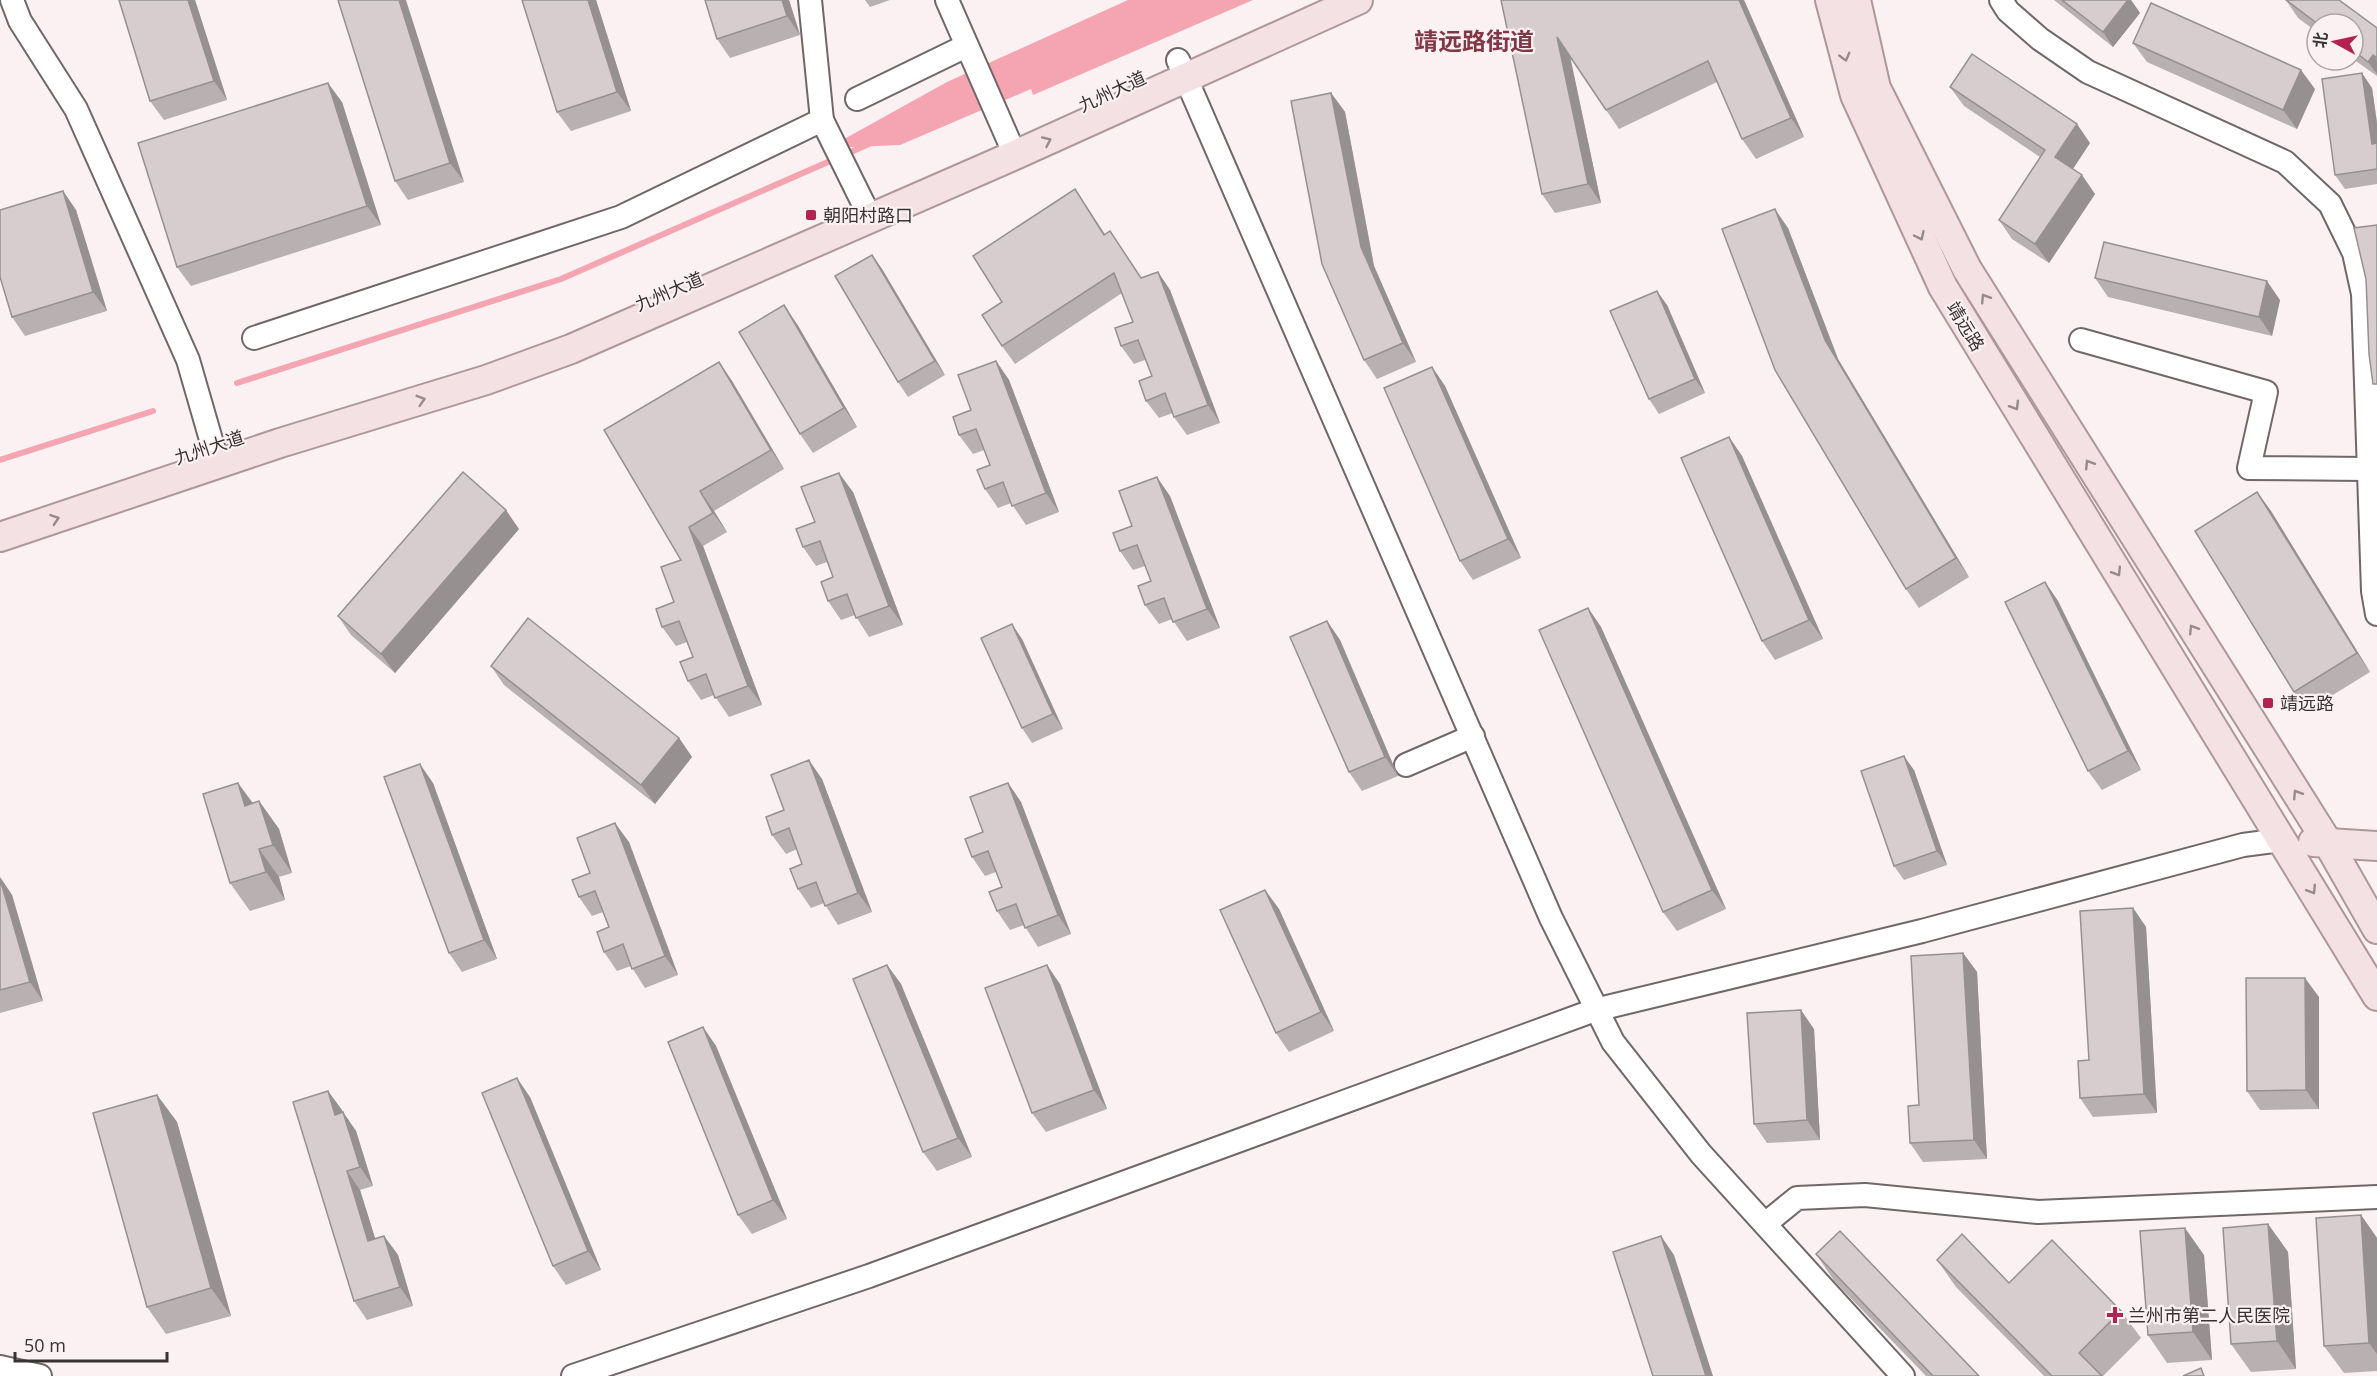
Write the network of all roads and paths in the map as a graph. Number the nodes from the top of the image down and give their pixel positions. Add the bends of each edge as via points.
1 (12, 0) edge
2 (810, 0) edge
3 (947, 0) edge
4 (1312, 0) edge
5 (1358, 0) edge
6 (1830, 0) edge
7 (1856, 0) edge
8 (2001, 0) edge
9 (966, 46) junction
10 (1181, 69) junction
11 (857, 99) dead end
12 (822, 120) junction
13 (1006, 136) junction
14 (866, 213) junction
15 (254, 338) dead end
16 (2081, 340) dead end
17 (2371, 405) edge
18 (216, 455) junction
19 (2368, 469) junction
20 (0, 516) edge
21 (0, 537) edge
22 (2377, 614) edge
23 (1473, 736) junction
24 (1406, 765) dead end
25 (2281, 840) junction
26 (2328, 843) junction
27 (2377, 846) edge
28 (2377, 929) edge
29 (2377, 996) edge
30 (1595, 1010) junction
31 (2377, 1197) edge
32 (1765, 1224) junction
33 (0, 1367) edge
34 (40, 1376) edge
35 (573, 1376) edge
36 (1903, 1376) edge

1 - 18 street via 20,21 86,131 188,360
2 - 12 street
3 - 9 street
4 - 10 main road, 九州大道
5 - 10 main road
6 -> 25 main road, 靖远路 via 1855,95 1943,287
26 -> 7 main road, 靖远路 via 1967,269 1876,88
8 - 17 street via 2040,39 2088,72 2286,162 2330,204 2354,253 2363,294
9 - 11 street
9 - 13 street
10 - 13 main road, 九州大道
10 - 23 street
12 - 14 street
12 - 15 street via 621,217
13 - 14 main road, 九州大道
14 - 18 main road, 九州大道 via 568,334
16 - 19 street via 2266,392 2249,468
17 - 19 street
18 - 20 main road, 九州大道
21 -> 18 main road
19 - 22 street
23 - 24 street
23 - 30 street
25 - 26 main road
25 -> 29 main road, 靖远路
25 - 30 street via 2243,845 1922,932
26 - 27 main road
26 - 28 main road, 靖远路
30 - 32 street via 1613,1042 1701,1154
30 - 35 street via 869,1276
31 - 32 street via 2038,1212 1865,1195 1797,1198
32 - 36 street
33 - 34 street

